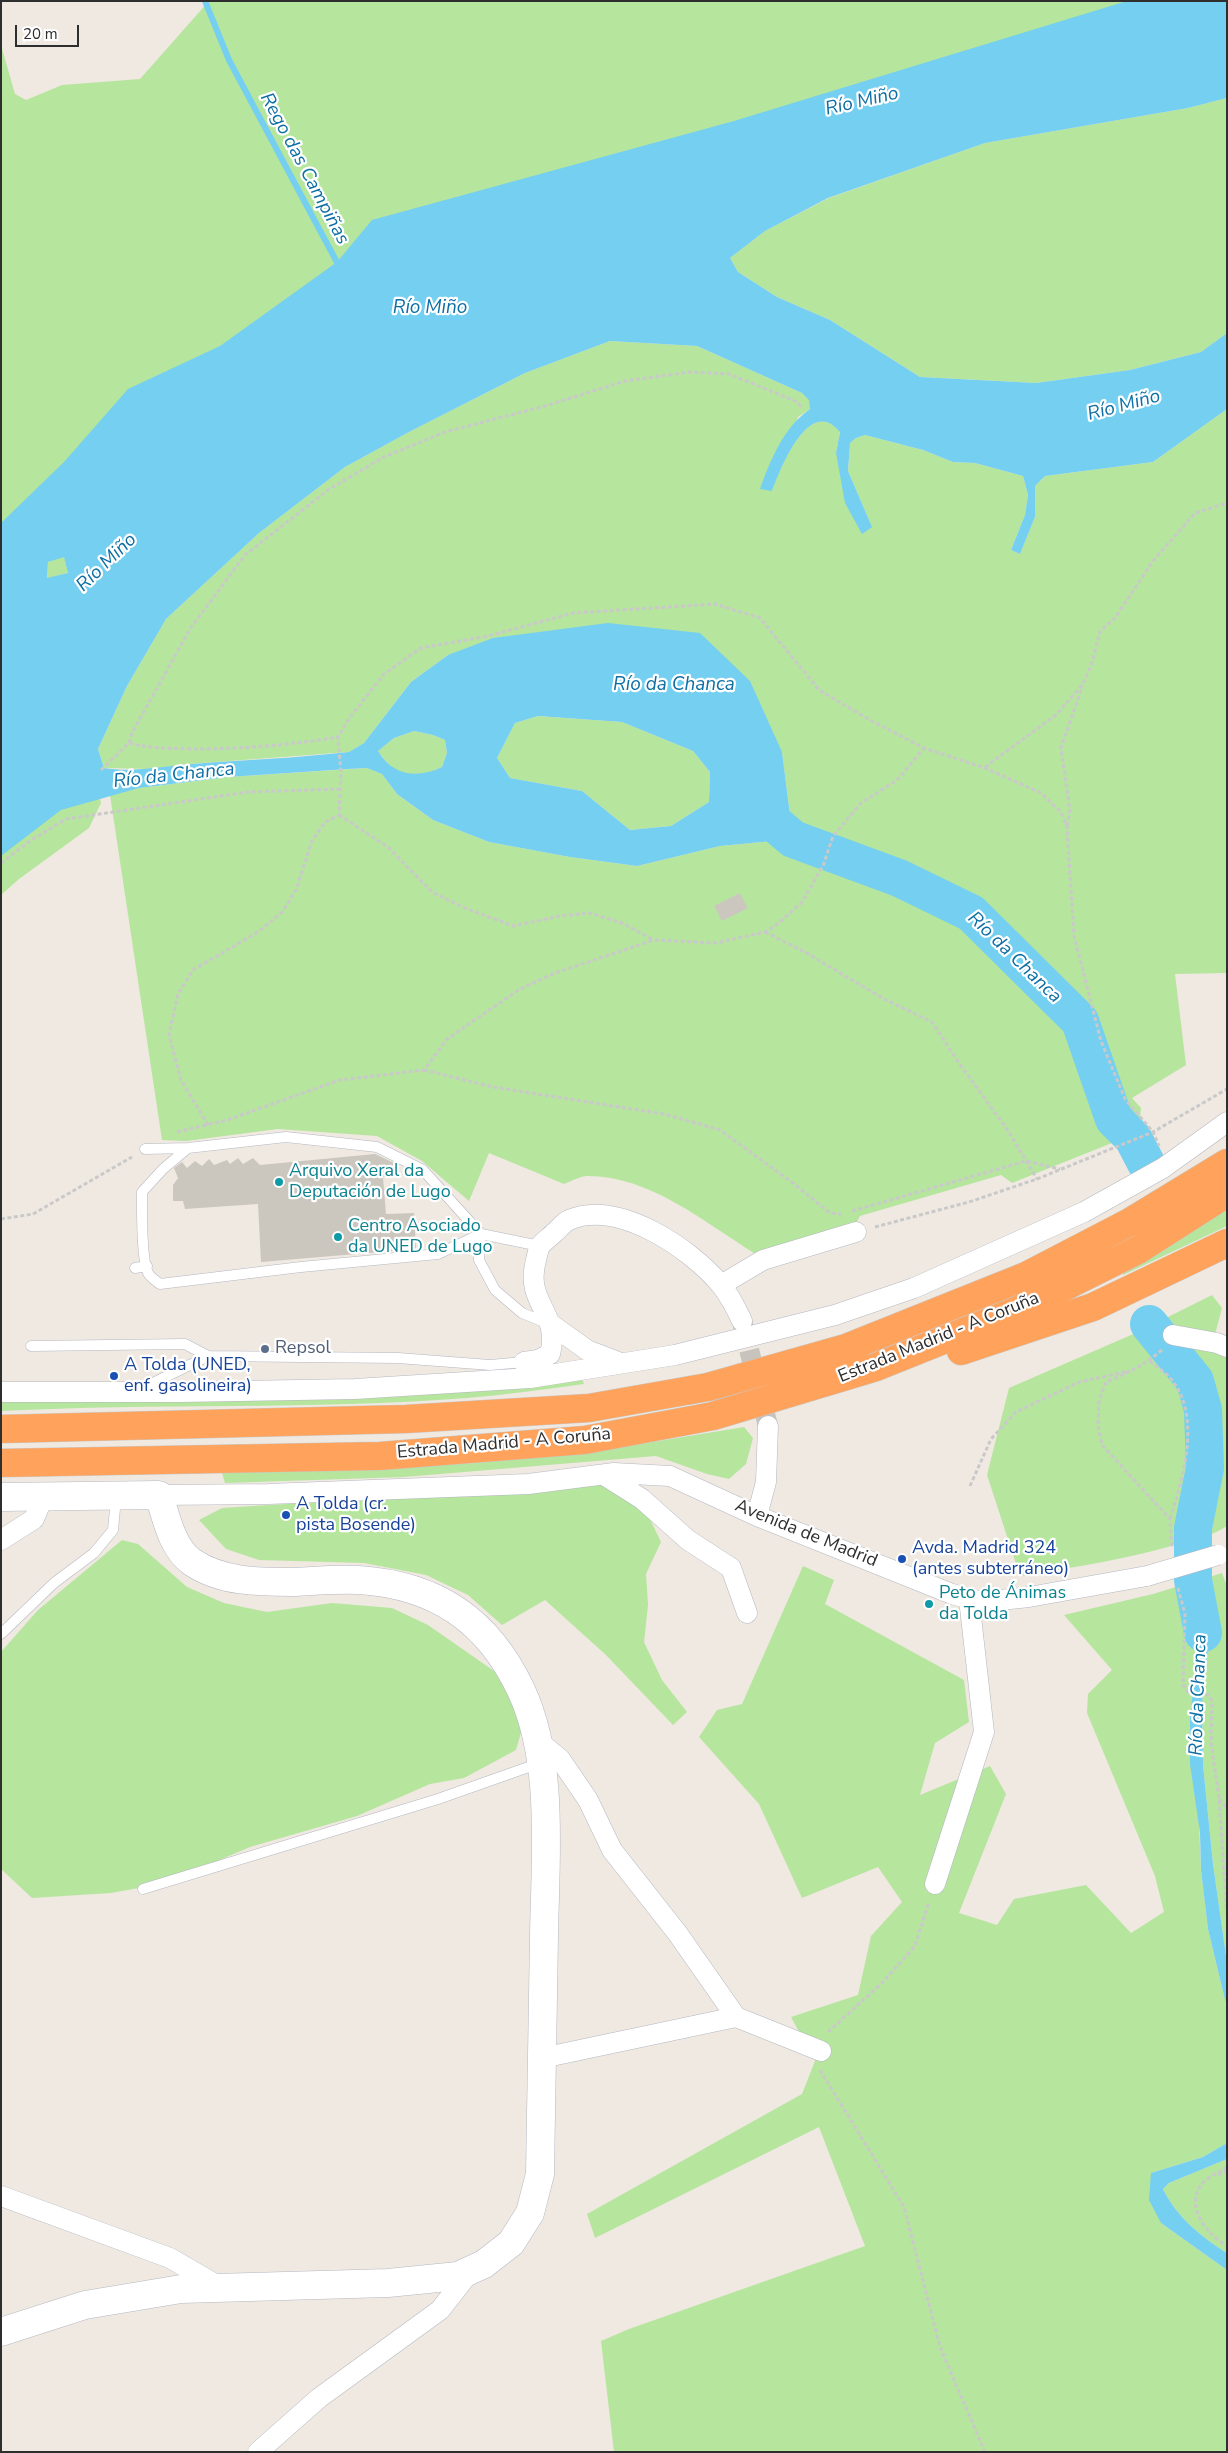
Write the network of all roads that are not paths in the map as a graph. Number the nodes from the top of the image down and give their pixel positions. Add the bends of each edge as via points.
1 (1227, 1122) edge
2 (188, 1148) junction
3 (145, 1149) road end
4 (1227, 1163) edge
5 (1227, 1193) edge
6 (856, 1232) road end
7 (481, 1234) junction
8 (1227, 1243) edge
9 (540, 1246) junction
10 (147, 1266) junction
11 (135, 1268) dead end
12 (721, 1285) junction
13 (742, 1321) tunnel mouth
14 (552, 1326) junction
15 (1173, 1335) dead end
16 (31, 1346) dead end
17 (1227, 1347) edge
18 (208, 1356) junction
19 (623, 1364) junction
20 (527, 1370) junction
21 (1, 1392) edge
22 (135, 1392) junction
23 (713, 1416) junction
24 (768, 1426) tunnel mouth
25 (1, 1429) edge
26 (1, 1462) edge
27 (604, 1475) junction
28 (116, 1494) junction
29 (44, 1495) junction
30 (159, 1495) junction
31 (1, 1497) edge
32 (758, 1516) junction
33 (1, 1540) edge
34 (1222, 1553) edge
35 (969, 1599) junction
36 (747, 1613) dead end
37 (1, 1634) edge
38 (539, 1752) junction
39 (935, 1884) road end
40 (143, 1890) dead end
41 (736, 2017) junction
42 (821, 2050) road end
43 (542, 2058) junction
44 (1, 2196) edge
45 (472, 2269) junction
46 (220, 2287) junction
47 (1, 2332) edge
48 (258, 2452) edge

1 - 19 street via 1162,1168 1084,1212 914,1288 783,1329 675,1356
2 - 3 lane
2 - 7 lane via 286,1137 377,1147 422,1170
2 - 10 lane via 142,1192
4 - 25 highway, Estrada Madrid - A Coruña via 1130,1222 1026,1276 846,1348 708,1387 589,1408 406,1418
5 - 23 highway, Estrada Madrid - A Coruña via 1138,1250 1018,1310 876,1367
6 - 12 street via 763,1260
7 - 9 lane
7 - 10 lane via 438,1254 160,1284 149,1275
7 - 14 lane via 479,1260 495,1290 522,1314
8 - 23 highway via 1093,1307 849,1389
9 - 12 street via 568,1221 594,1215 621,1217 651,1230 694,1258
9 - 14 street via 532,1275 534,1292
10 - 11 lane
12 - 13 street
14 - 19 street via 587,1350
14 - 20 street via 554,1340 550,1354
15 - 17 street
16 - 18 lane via 184,1344
18 - 20 lane via 398,1358
18 - 22 lane
19 - 20 street
20 - 22 street via 355,1389
21 - 22 street
23 - 26 highway, Estrada Madrid - A Coruña via 585,1440 380,1456
24 - 32 street via 766,1482
27 - 30 street, Avenida de Madrid via 528,1484
27 - 32 street, Avenida de Madrid via 670,1476
27 - 36 street via 642,1499 688,1540 731,1568
28 - 29 street
28 - 30 street
28 - 37 lane via 113,1530 94,1553 54,1584
29 - 31 street
29 - 33 street via 34,1519
30 - 38 street via 176,1542 191,1561 217,1573 254,1582 359,1580 413,1588 452,1606 480,1628 505,1660 522,1692
32 - 35 street, Avenida de Madrid
34 - 35 street, Avenida de Madrid, bridge via 1147,1576 1029,1597 981,1602
35 - 39 street via 984,1732
38 - 40 lane via 438,1799
38 - 41 street via 560,1759 588,1800 612,1850 678,1934
38 - 43 street via 546,1832
41 - 42 street
41 - 43 street
43 - 45 street via 540,2174 530,2213 511,2243
44 - 46 street via 170,2258
45 - 46 street via 458,2276 388,2283
45 - 48 street via 440,2310 319,2398
46 - 47 street via 181,2289 84,2305

